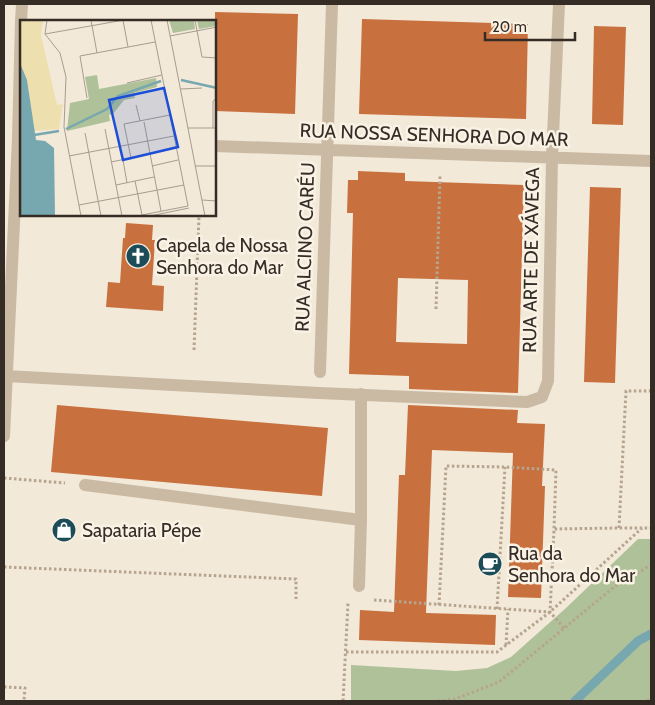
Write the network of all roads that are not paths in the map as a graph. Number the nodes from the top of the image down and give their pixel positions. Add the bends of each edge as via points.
1 (22, 4) edge
2 (332, 4) edge
3 (559, 4) edge
4 (21, 20) edge
5 (20, 139) edge
6 (216, 146) edge
7 (327, 151) junction
8 (552, 157) junction
9 (651, 161) edge
10 (320, 372) dead end
11 (6, 376) junction
12 (361, 394) junction
13 (4, 436) edge
14 (86, 485) road end
15 (361, 520) junction
16 (359, 592) road end

1 - 4 street
2 - 7 street, RUA ALCINO CARÉU
3 - 8 street, RUA ARTE DE XÁVEGA
5 - 11 street
6 - 7 street, RUA NOSSA SENHORA DO MAR
7 - 8 street, RUA NOSSA SENHORA DO MAR
7 - 10 street, RUA ALCINO CARÉU
8 - 9 street, RUA NOSSA SENHORA DO MAR
8 - 12 street, RUA ARTE DE XÁVEGA via 548,381 542,397 527,402
11 - 12 street
11 - 13 street
12 - 15 street
14 - 15 street
15 - 16 street

